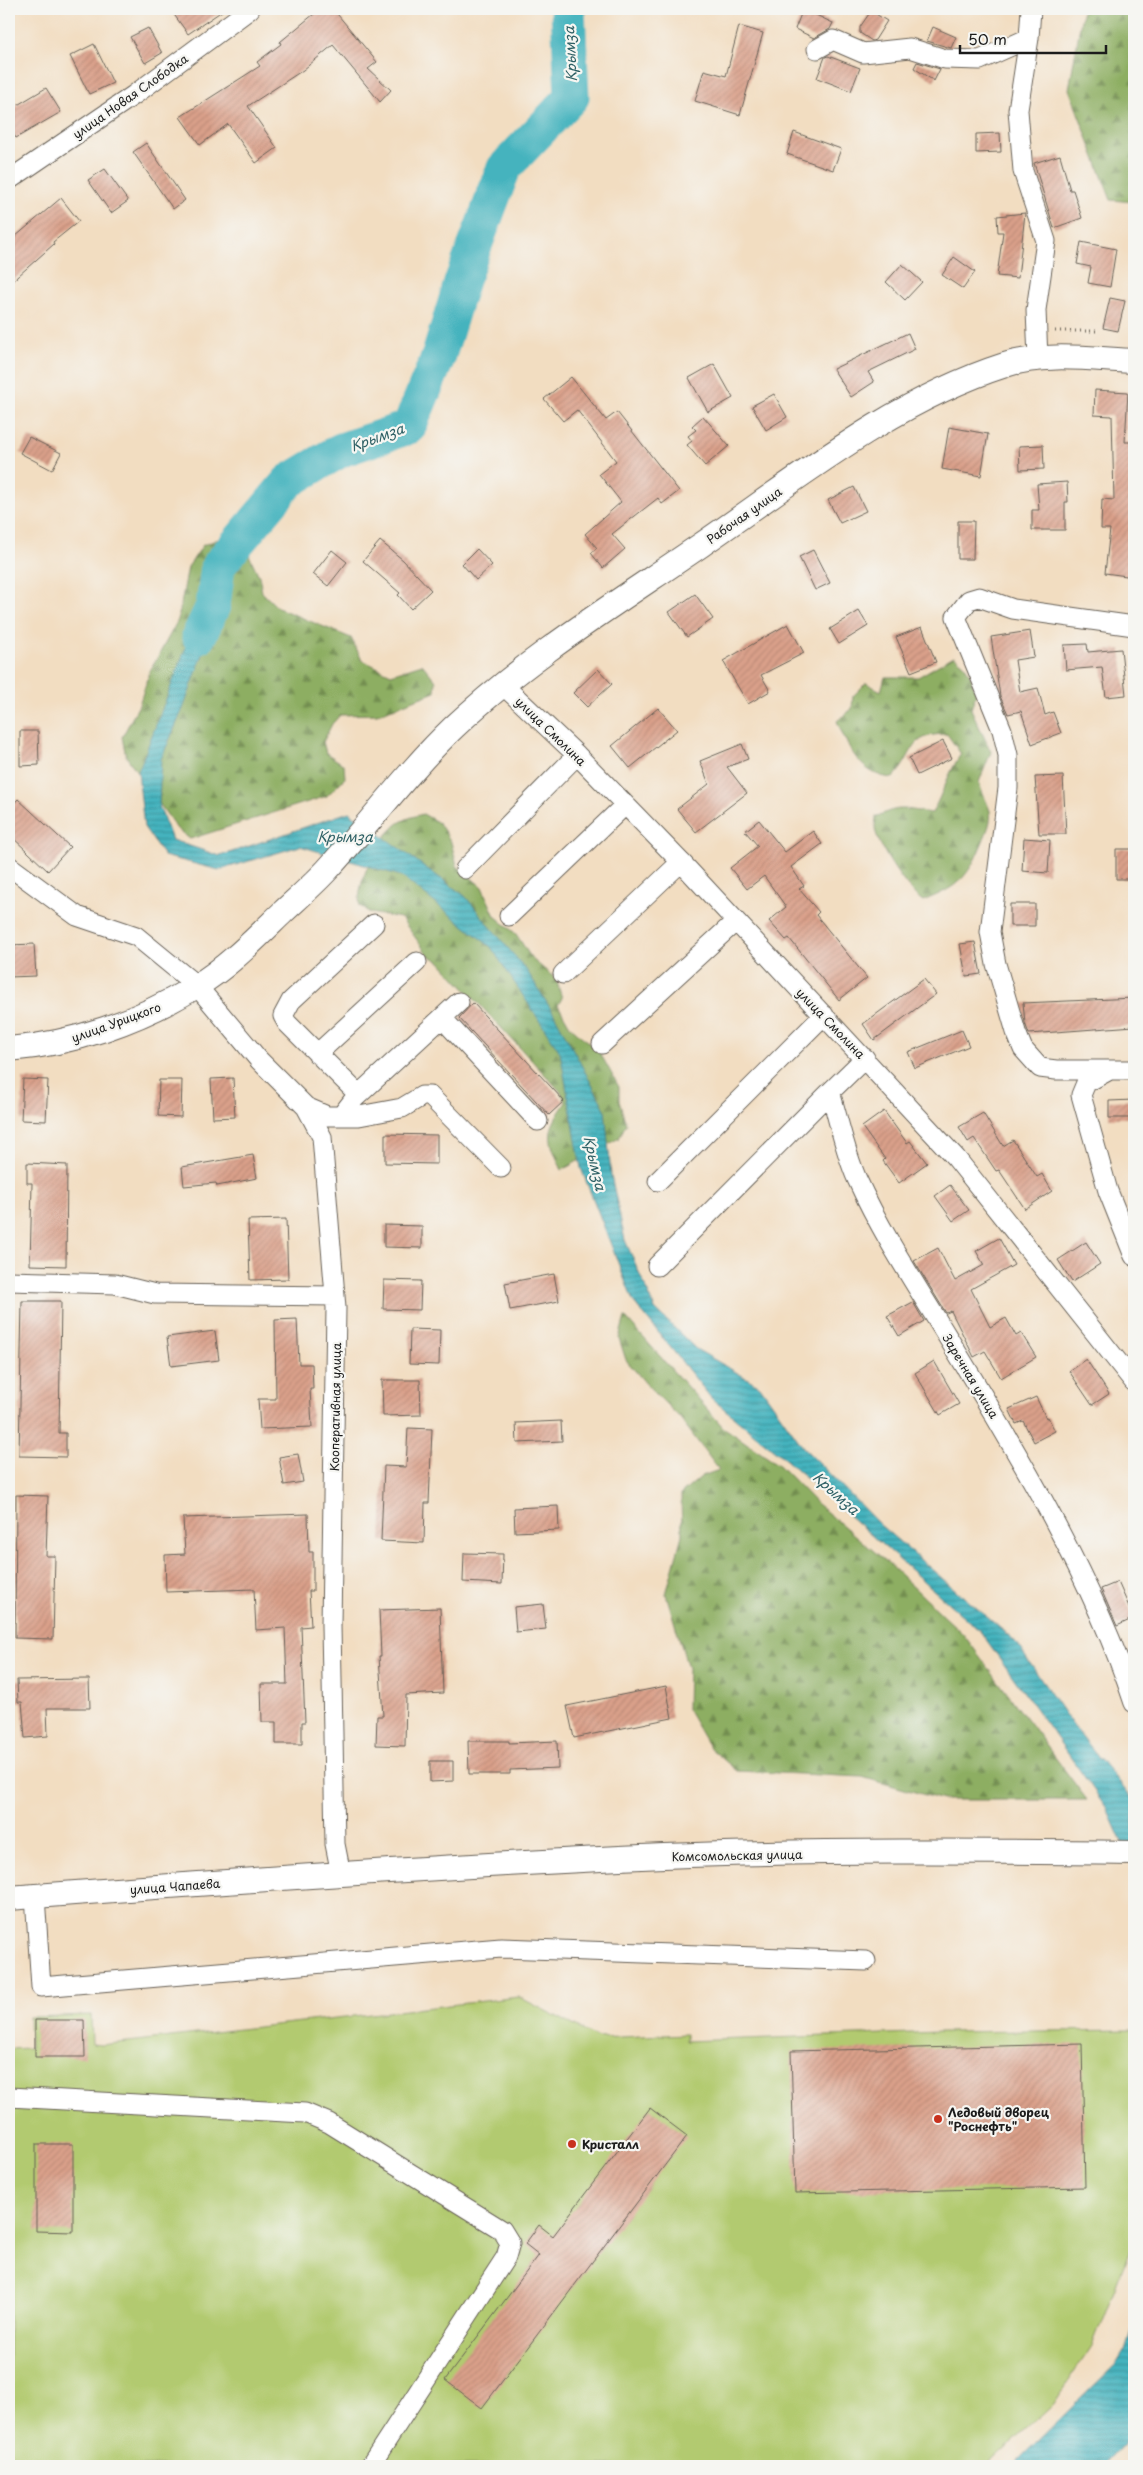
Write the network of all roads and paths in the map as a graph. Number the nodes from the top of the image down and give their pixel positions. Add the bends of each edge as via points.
1 (250, 9) edge
2 (1031, 9) edge
3 (1029, 38) junction
4 (817, 49) dead end
5 (9, 180) edge
6 (1096, 331) dead end
7 (1037, 332) junction
8 (1038, 359) junction
9 (1134, 361) edge
10 (1134, 626) edge
11 (504, 686) junction
12 (577, 754) junction
13 (626, 805) junction
14 (681, 862) junction
15 (9, 866) edge
16 (465, 869) dead end
17 (326, 872) joint
18 (509, 916) dead end
19 (736, 921) junction
20 (374, 924) dead end
21 (416, 962) dead end
22 (562, 974) dead end
23 (197, 986) junction
24 (459, 1002) dead end
25 (824, 1016) junction
26 (442, 1018) junction
27 (602, 1044) dead end
28 (9, 1050) edge
29 (317, 1054) junction
30 (865, 1058) junction
31 (1111, 1070) junction
32 (1134, 1070) edge
33 (830, 1092) junction
34 (355, 1098) junction
35 (306, 1106) junction
36 (340, 1116) junction
37 (538, 1121) dead end
38 (501, 1168) dead end
39 (658, 1181) dead end
40 (1134, 1256) edge
41 (657, 1266) dead end
42 (9, 1281) edge
43 (335, 1296) junction
44 (1134, 1382) edge
45 (1134, 1703) edge
46 (1134, 1853) edge
47 (341, 1874) junction
48 (35, 1896) junction
49 (9, 1898) edge
50 (866, 1961) dead end
51 (9, 2097) edge
52 (370, 2466) edge

1 - 5 street, улица Новая Слободка via 134,95
2 - 3 street
3 - 4 street via 980,60 945,59 910,48 863,53 833,40
3 - 7 street via 1018,110 1023,171 1046,241 1036,310
6 - 7 path
7 - 8 street
8 - 9 main road, Рабочая улица
8 - 11 main road, Рабочая улица via 1009,364 977,376 888,419 616,602
10 - 31 street via 1013,609 979,597 969,600 956,617 1002,730 1008,755 1008,788 990,932 996,964 1023,1050 1040,1068
11 - 12 street, улица Смолина
11 - 17 main road, Рабочая улица via 455,726
12 - 13 street, улица Смолина
12 - 16 street
13 - 14 street, улица Смолина
13 - 18 street
14 - 19 street, улица Смолина
14 - 22 street
15 - 23 street via 78,916 136,936
17 - 23 main road, улица Урицкого via 239,954
19 - 25 street, улица Смолина
19 - 27 street
20 - 29 street via 286,1005 283,1016 287,1023
21 - 29 street
23 - 28 main road, улица Урицкого via 153,1010 90,1033 45,1046
23 - 35 street, Кооперативная улица via 259,1060
24 - 26 street
25 - 30 street, улица Смолина
25 - 39 street
26 - 34 street
26 - 37 street
29 - 34 street via 355,1091
30 - 33 street
30 - 44 street, улица Смолина via 956,1158
31 - 32 street
31 - 40 street via 1086,1082 1081,1095 1108,1191
33 - 41 street
33 - 45 street, Заречная улица via 857,1178 898,1254 1002,1428 1062,1539 1120,1659
34 - 36 street
35 - 36 street via 327,1116
35 - 43 street, Кооперативная улица via 322,1137
36 - 38 street via 402,1108 422,1096 430,1096
42 - 43 street via 115,1284 156,1294
43 - 47 street, Кооперативная улица via 331,1625 336,1844
46 - 47 main road, Комсомольская улица via 982,1851 666,1856
47 - 48 main road, улица Чапаева
48 - 49 main road, улица Чапаева
48 - 50 street via 41,1987 501,1948
51 - 52 street via 304,2113 329,2123 502,2230 510,2244 506,2257

